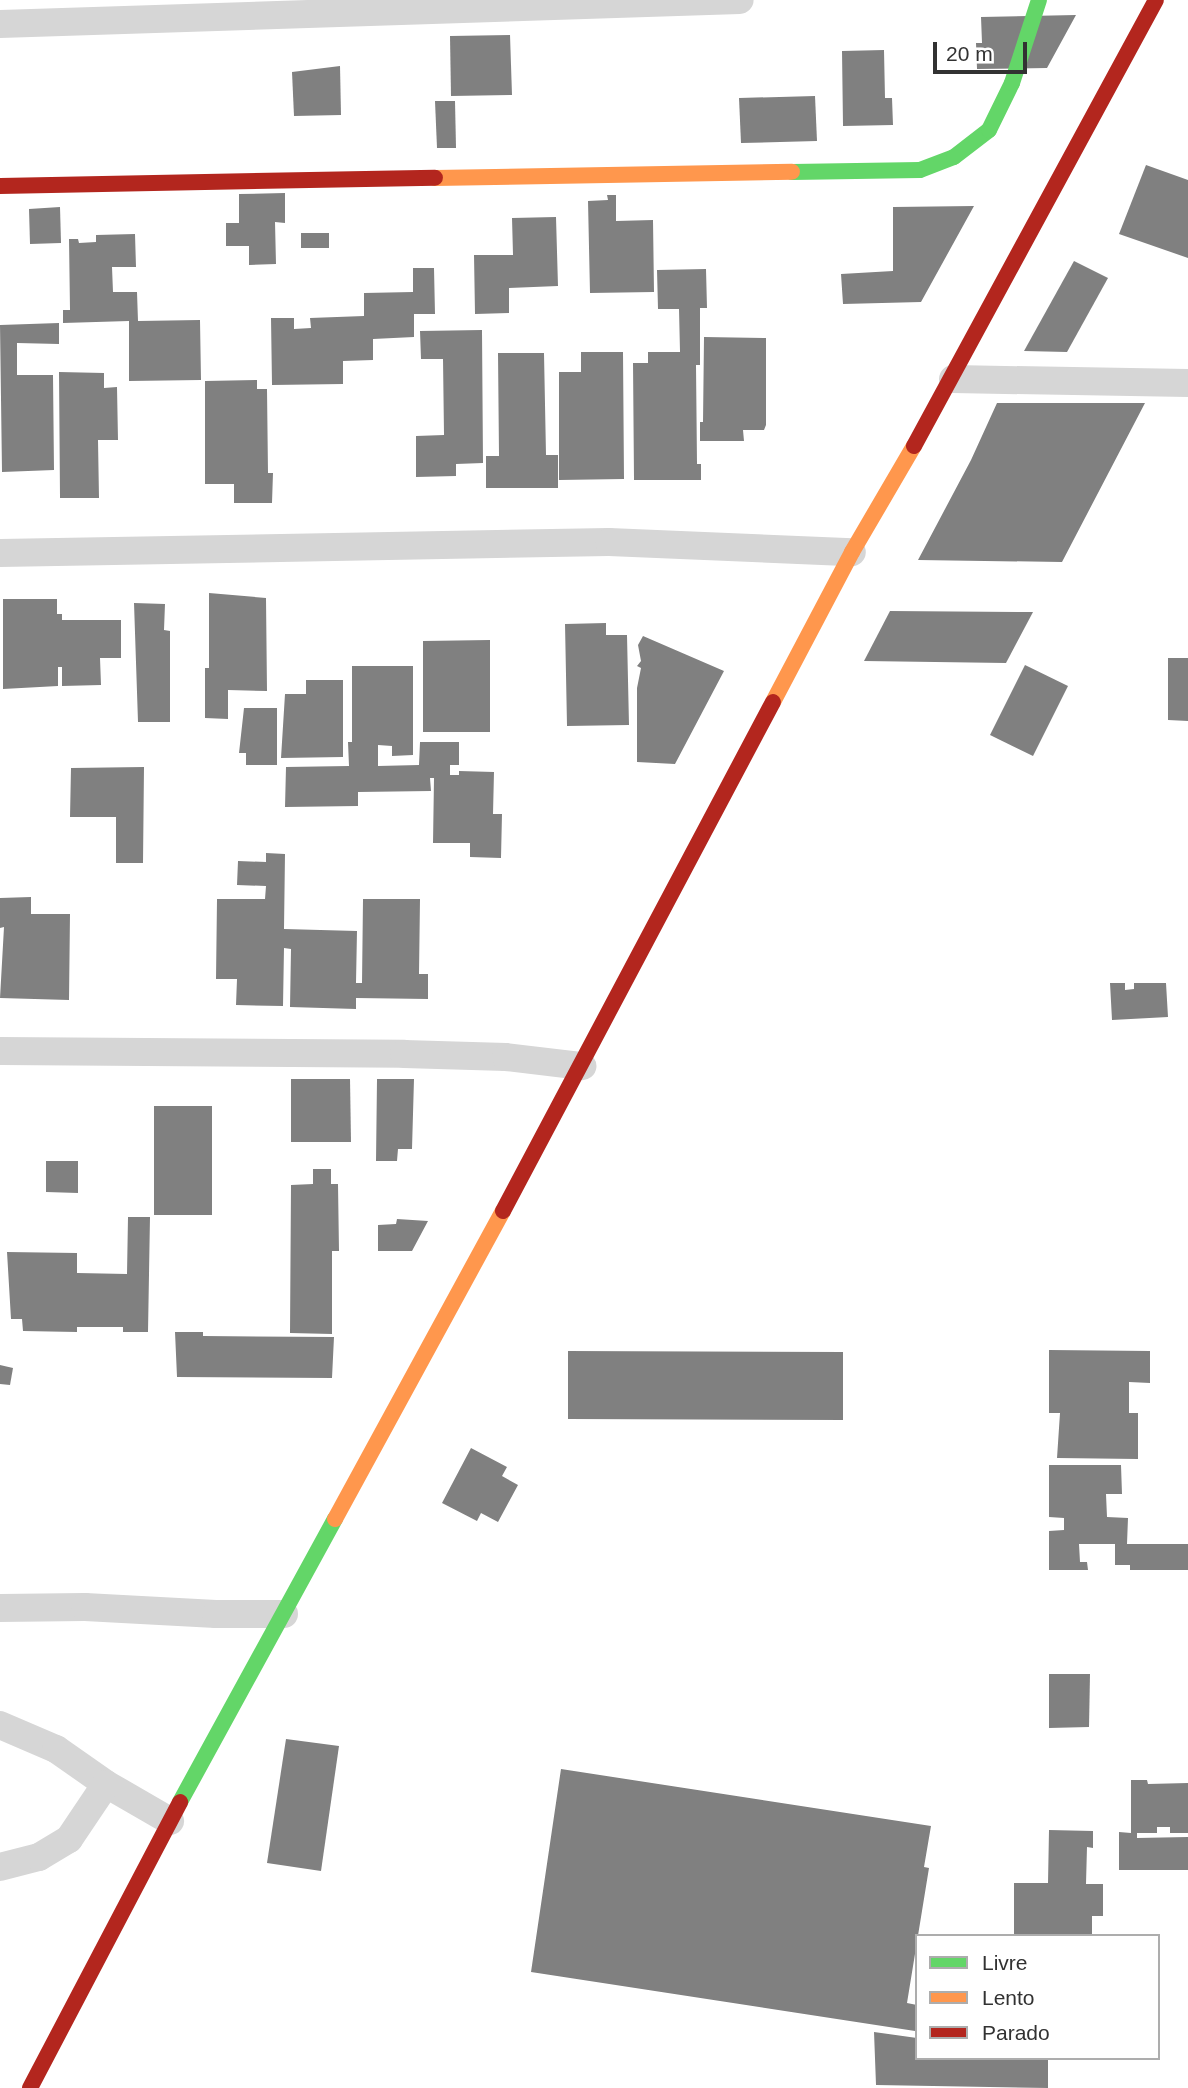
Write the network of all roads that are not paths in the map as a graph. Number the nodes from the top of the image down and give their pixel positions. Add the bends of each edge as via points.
1 (740, 0) edge
2 (1039, 0) edge
3 (1156, 0) edge
4 (0, 24) edge
5 (0, 187) edge
6 (953, 379) junction
7 (1188, 383) edge
8 (852, 552) junction
9 (0, 553) edge
10 (0, 1051) edge
11 (582, 1066) junction
12 (0, 1608) edge
13 (284, 1614) junction
14 (0, 1725) edge
15 (106, 1784) junction
16 (170, 1821) junction
17 (0, 1867) edge
18 (30, 2088) edge

1 - 4 street
2 - 5 street via 1013,83 989,130 954,157 920,170
3 - 6 street
6 - 7 street
6 - 8 street
8 - 9 street via 609,542
8 - 11 street
10 - 11 street via 404,1054 506,1057
11 - 13 street
12 - 13 street
13 - 16 street
14 - 15 street via 56,1749
15 - 16 street
15 - 17 street via 69,1839 39,1857
16 - 18 street

